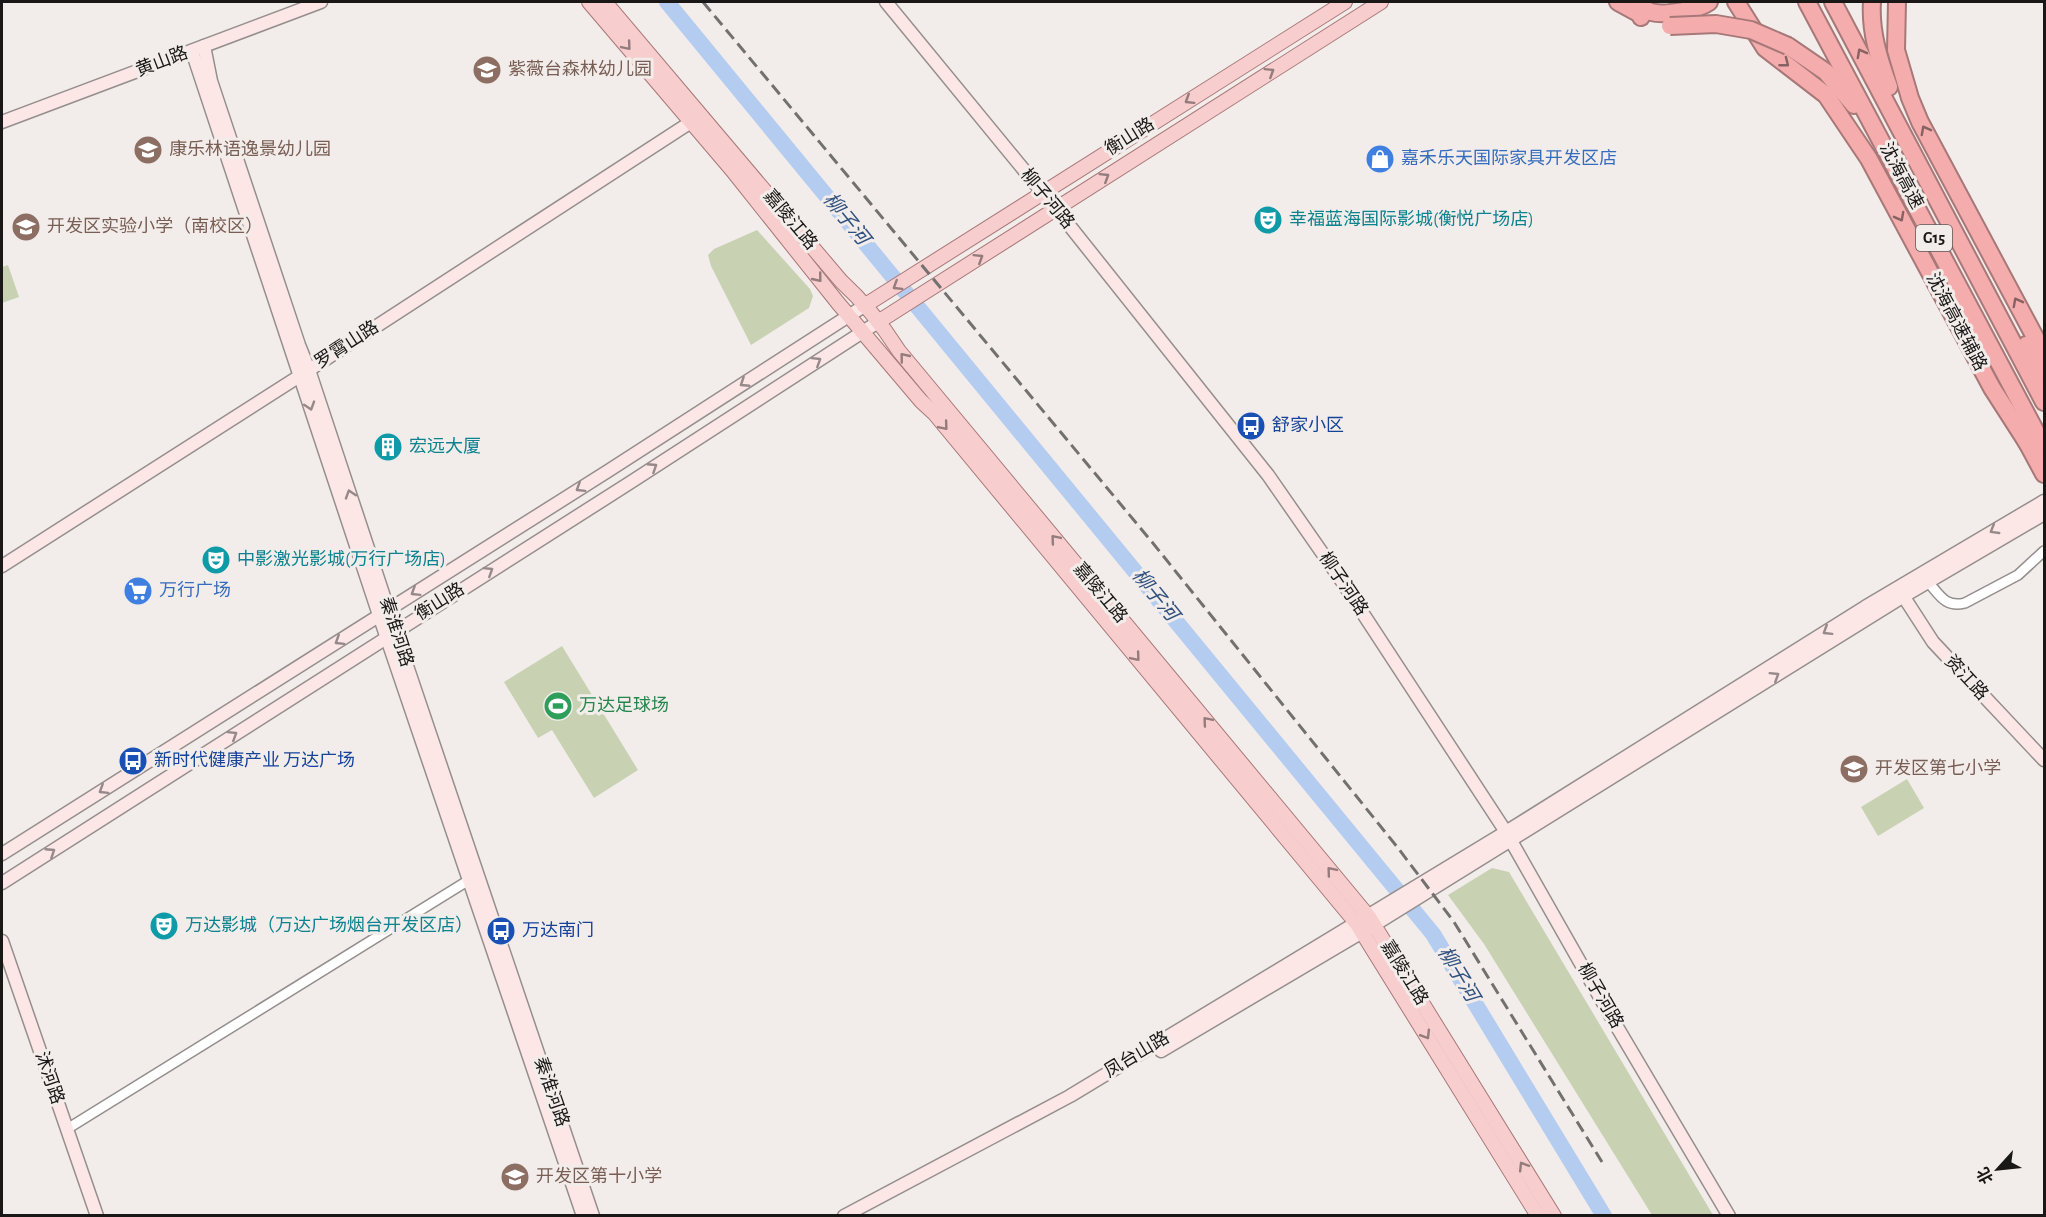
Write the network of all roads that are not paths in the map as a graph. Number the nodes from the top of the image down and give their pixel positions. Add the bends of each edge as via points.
1 (321, 2) edge
2 (589, 2) edge
3 (605, 2) edge
4 (886, 2) edge
5 (1345, 2) edge
6 (1381, 2) edge
7 (1618, 2) edge
8 (1634, 2) edge
9 (1709, 2) edge
10 (1736, 2) edge
11 (1807, 2) edge
12 (1833, 2) edge
13 (1872, 2) edge
14 (1897, 2) edge
15 (204, 46) junction
16 (192, 51) junction
17 (2, 122) edge
18 (691, 122) junction
19 (1921, 166) junction
20 (1900, 175) junction
21 (1042, 193) junction
22 (1055, 208) junction
23 (1952, 225) junction
24 (864, 306) junction
25 (849, 315) junction
26 (878, 322) junction
27 (863, 332) junction
28 (2044, 354) edge
29 (304, 373) junction
30 (2044, 375) edge
31 (2044, 402) edge
32 (2036, 445) edge
33 (2044, 474) edge
34 (2044, 501) edge
35 (2044, 514) edge
36 (2044, 551) edge
37 (2, 566) edge
38 (1928, 582) junction
39 (1901, 592) junction
40 (384, 612) junction
41 (391, 633) junction
42 (2044, 760) edge
43 (1509, 836) junction
44 (2, 854) edge
45 (469, 880) junction
46 (2, 883) edge
47 (1371, 920) junction
48 (2, 941) edge
49 (67, 1129) junction
50 (98, 1215) edge
51 (584, 1215) edge
52 (593, 1215) edge
53 (844, 1215) edge
54 (861, 1215) edge
55 (1538, 1215) edge
56 (1554, 1215) edge
57 (1729, 1215) edge

1 - 15 street, 黄山路
2 -> 18 main road, 嘉陵江路
3 - 24 main road, 嘉陵江路
4 - 21 street, 柳子河路
5 -> 21 main road, 衡山路
22 -> 6 main road
7 - 20 highway, bridge via 1641,18 1670,26 1728,26 1751,30 1788,46 1826,72 1847,95
8 - 9 highway via 1651,12 1676,12
10 -> 32 highway, 沈海高速辅路 via 1765,48 1826,95 1869,159 1992,388
11 - 20 highway, 沈海高速 / G15
19 -> 12 highway, 沈海高速 / G15
13 - 19 highway via 1872,27 1881,66
28 -> 14 highway via 1920,122 1896,50
15 - 16 street, 黄山路
15 - 29 street, 秦淮河路 via 211,81 299,345
16 - 17 street, 黄山路
16 - 29 street, 秦淮河路
18 -> 25 main road, 嘉陵江路
18 - 29 street, 罗霄山路
19 - 23 highway, 沈海高速 / G15
20 - 32 highway, 沈海高速 / G15 via 1932,235 1981,348
21 - 22 street, 柳子河路
21 -> 24 main road, 衡山路
26 -> 22 main road
22 - 43 street, 柳子河路 via 1268,475
23 - 30 highway
23 - 31 highway, 沈海高速 / G15
24 - 25 street, 衡山路
24 - 26 main road, 嘉陵江路
25 - 27 main road, 嘉陵江路
25 -> 40 street, 衡山路
26 - 27 street, 衡山路
47 -> 26 main road, 嘉陵江路
41 -> 27 street, 衡山路
27 -> 47 main road, 嘉陵江路
29 - 37 street, 罗霄山路
29 - 40 street, 秦淮河路
32 - 33 highway
34 -> 39 street
35 - 38 street
36 - 38 street via 2018,575 1965,603 1950,604
38 - 39 street
39 - 42 street, 资江路 via 1933,642
39 - 43 street, 凤台山路
40 - 41 street, 秦淮河路
40 -> 44 street, 衡山路
41 - 45 street, 秦淮河路
46 -> 41 street, 衡山路
41 - 52 street, 秦淮河路
43 - 47 street, 凤台山路
43 - 57 street, 柳子河路
45 - 49 street
45 - 51 street, 秦淮河路
47 - 53 street, 凤台山路 via 1070,1096
47 - 54 street, 凤台山路 via 1074,1102
47 -> 55 main road, 嘉陵江路
56 -> 47 main road, 嘉陵江路
48 - 49 street, 沭河路
49 - 50 street, 沭河路

